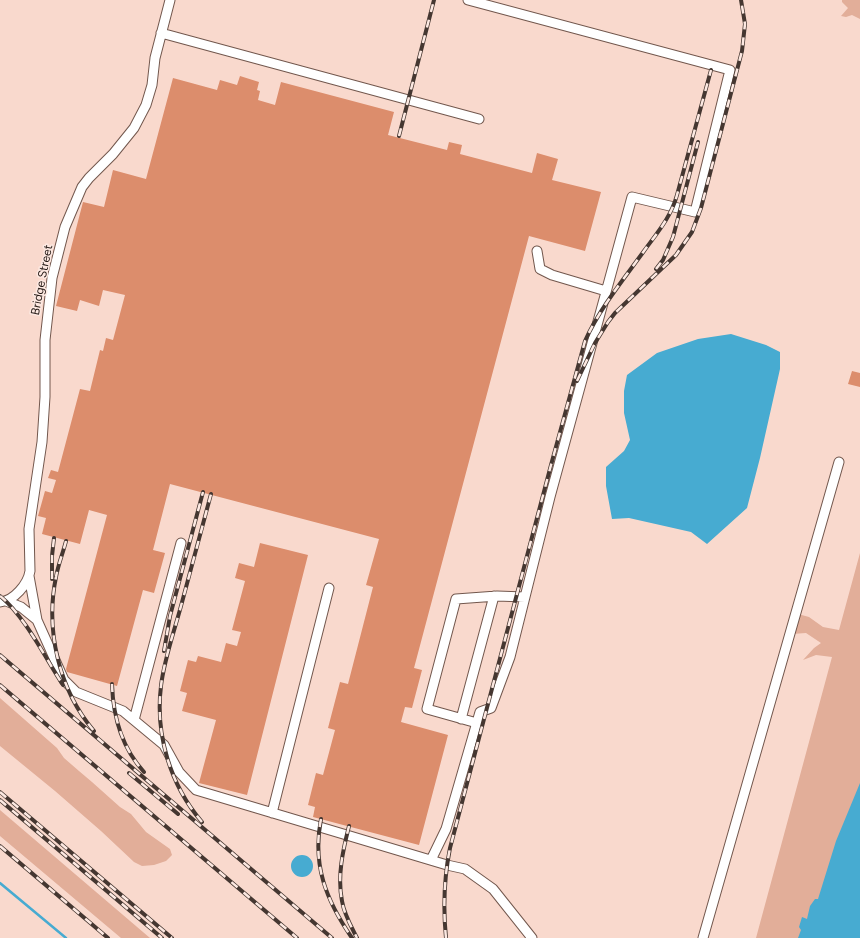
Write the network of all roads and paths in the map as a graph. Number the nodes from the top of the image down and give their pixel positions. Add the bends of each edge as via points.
1 (170, 0) edge
2 (468, 0) edge
3 (161, 33) junction
4 (479, 119) dead end
5 (537, 251) dead end
6 (606, 291) junction
7 (839, 462) dead end
8 (180, 543) dead end
9 (29, 576) junction
10 (329, 588) dead end
11 (494, 596) junction
12 (525, 597) junction
13 (3, 602) edge
14 (38, 620) junction
15 (461, 719) junction
16 (134, 720) junction
17 (477, 723) junction
18 (272, 813) junction
19 (431, 860) junction
20 (532, 938) edge
21 (703, 938) edge

1 - 3 lane, Bridge Street
2 - 6 lane via 730,70 695,212 632,197
3 - 4 lane
3 - 9 lane, Bridge Street via 146,105 134,128 82,187 65,227 52,278 45,340 42,442 29,529
5 - 6 lane via 540,268 552,275
6 - 12 lane
7 - 21 lane
8 - 16 lane
9 - 13 lane via 19,592
9 - 14 lane, Bridge Street
10 - 18 lane
11 - 12 lane
11 - 15 lane
11 - 15 lane via 456,599 454,606 427,709
12 - 17 lane via 510,657 491,708 480,712
13 - 14 lane via 21,607
14 - 16 lane, Bridge Street via 64,680 76,692 123,710
15 - 17 lane
16 - 18 lane, Bridge Street via 164,744 179,772 196,790
17 - 19 lane via 446,829
18 - 19 lane, Bridge Street
19 - 20 lane, Bridge Street via 465,869 493,889

